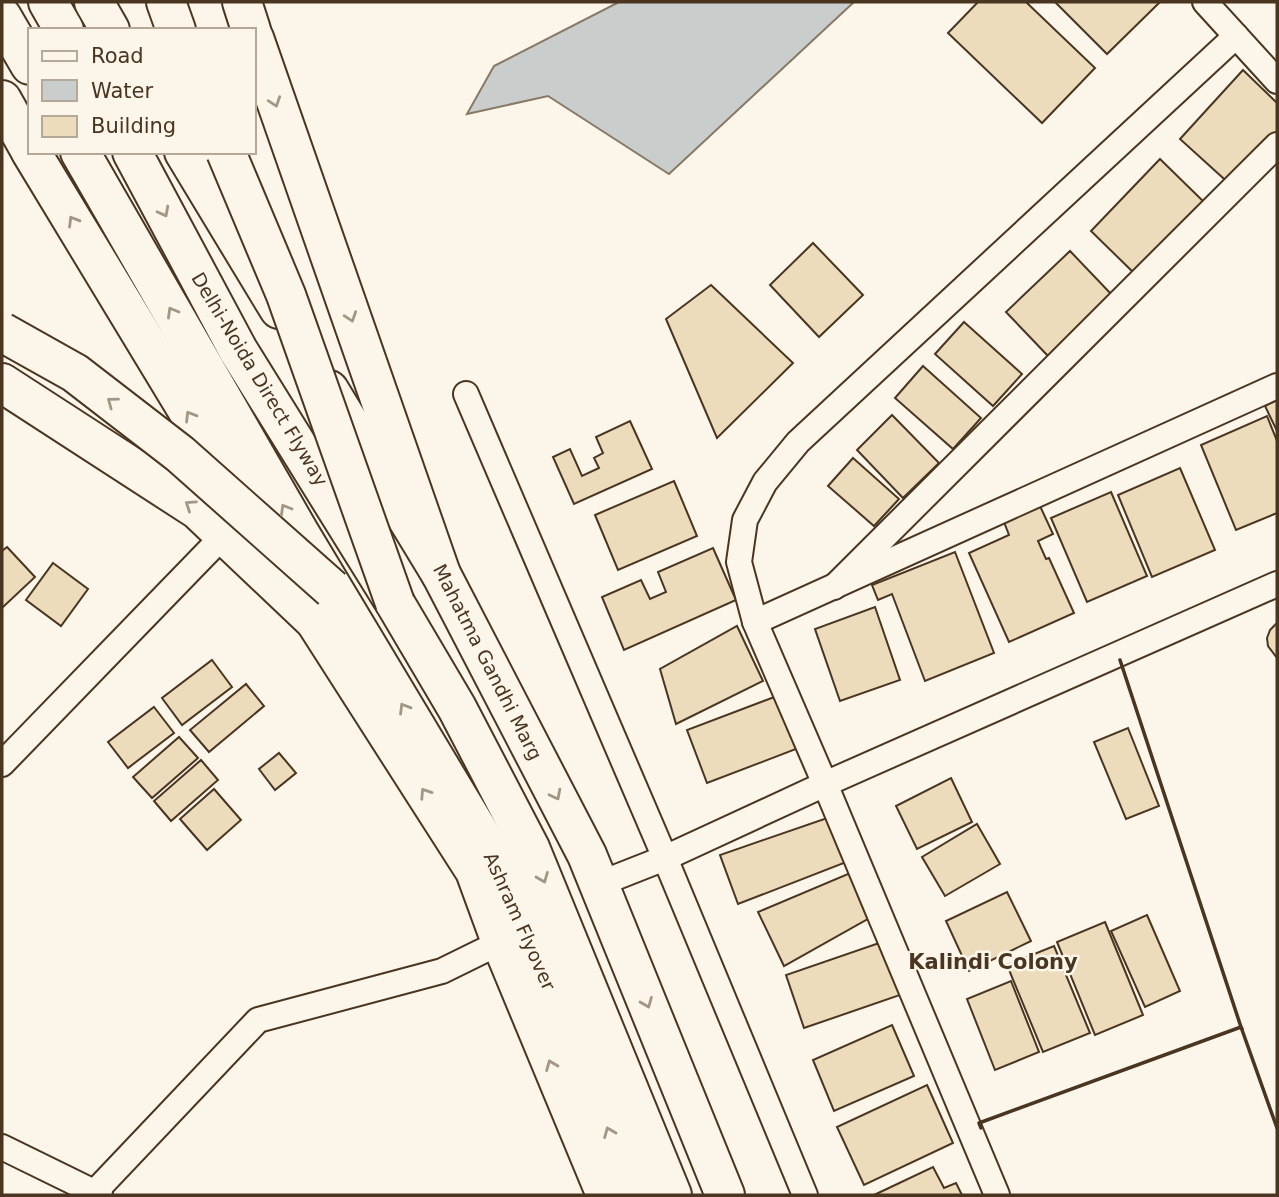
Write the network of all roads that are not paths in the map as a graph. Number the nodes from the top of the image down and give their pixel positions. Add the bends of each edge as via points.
1 (48, 2) edge
2 (94, 2) edge
3 (166, 2) edge
4 (242, 2) edge
5 (1205, 2) edge
6 (2, 17) edge
7 (63, 28) edge
8 (109, 28) edge
9 (175, 28) edge
10 (250, 28) edge
11 (1236, 36) junction
12 (256, 44) edge
13 (28, 62) edge
14 (1277, 81) edge
15 (2, 100) edge
16 (1277, 145) edge
17 (28, 147) edge
18 (32, 154) edge
19 (81, 154) edge
20 (133, 154) edge
21 (185, 154) edge
22 (227, 154) edge
23 (2, 332) edge
24 (2, 383) edge
25 (1277, 386) edge
26 (466, 394) dead end
27 (225, 534) junction
28 (441, 574) junction
29 (1277, 584) edge
30 (834, 587) junction
31 (395, 603) junction
32 (323, 605) junction
33 (755, 622) junction
34 (2, 764) edge
35 (825, 784) junction
36 (665, 858) junction
37 (599, 884) junction
38 (501, 942) junction
39 (2, 1147) edge
40 (95, 1194) edge
41 (606, 1195) edge
42 (635, 1195) edge
43 (672, 1195) edge
44 (724, 1195) edge
45 (805, 1195) edge
46 (997, 1195) edge

1 - 7 main road
2 - 8 main road
3 - 9 main road
4 - 10 main road
5 - 11 street
6 - 13 main road
11 - 14 street
11 - 33 street via 798,443 765,482 746,520 739,562
12 -> 28 main road, Mahatma Gandhi Marg
15 - 17 main road
16 - 30 street
32 -> 18 main road
32 -> 19 main road
20 -> 31 main road, Delhi-Noida Direct Flyway, bridge via 238,350
21 - 28 main road
22 - 31 main road, bridge via 286,295
32 -> 23 main road, bridge via 180,454 75,373
27 -> 24 main road via 198,510
25 - 30 street
26 - 36 street
27 - 32 main road
27 - 34 street
28 -> 37 main road, Mahatma Gandhi Marg
29 - 35 street
30 - 33 street
31 -> 43 main road, Ashram Flyover via 457,708 530,848
38 -> 32 main road via 475,871
42 -> 32 main road, Ashram Flyover via 500,867
33 - 35 street
35 - 36 street
35 - 46 street
36 - 37 street
36 - 45 street
37 -> 44 main road, Mahatma Gandhi Marg
38 - 40 street via 442,971 257,1020
41 -> 38 main road
39 - 40 street

